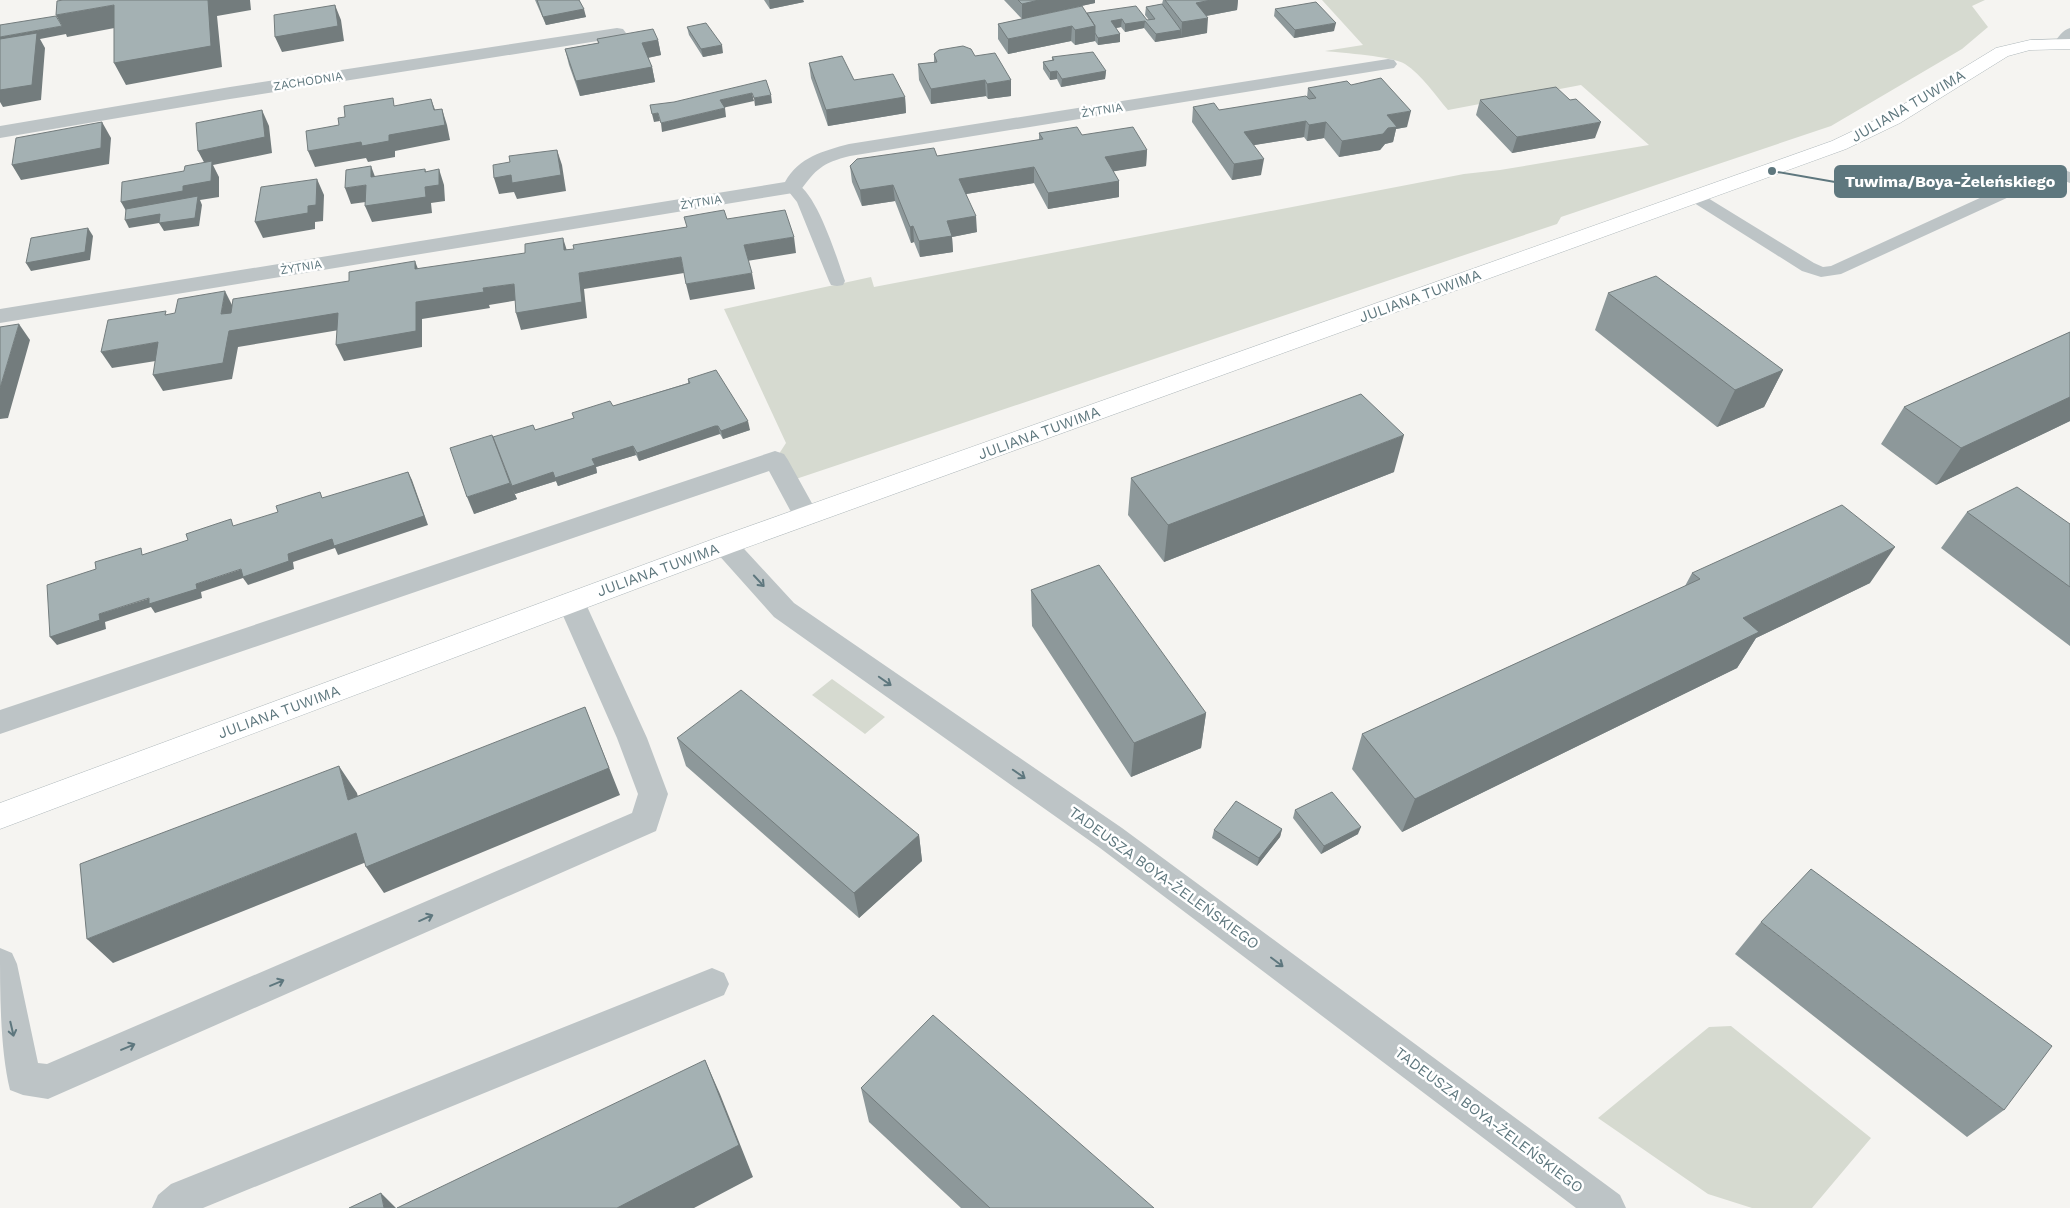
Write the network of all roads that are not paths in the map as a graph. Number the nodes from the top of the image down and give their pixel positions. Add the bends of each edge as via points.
1 (617, 33) edge
2 (2067, 40) edge
3 (1388, 64) dead end
4 (0, 132) edge
5 (2070, 178) edge
6 (793, 187) junction
7 (1697, 198) junction
8 (837, 281) dead end
9 (0, 316) edge
10 (806, 516) junction
11 (726, 545) junction
12 (571, 602) junction
13 (0, 722) edge
14 (0, 816) edge
15 (0, 964) edge
16 (712, 984) dead end
17 (171, 1208) edge
18 (1607, 1208) edge

1 - 4 street, ZACHODNIA
2 - 7 street, JULIANA TUWIMA via 2002,52 1866,133
3 - 6 street, ŻYTNIA via 849,150 828,155 809,165 798,175
5 - 7 lane via 2061,174 2044,175 1835,270 1821,272 1799,262
6 - 8 lane via 805,201
6 - 9 street, ŻYTNIA
7 - 10 street, JULIANA TUWIMA
10 - 11 street, JULIANA TUWIMA
10 - 13 street via 775,460
11 - 12 street, JULIANA TUWIMA
11 -> 18 street, TADEUSZA BOYA-ŻELEŃSKIEGO via 784,610 1110,838
12 - 14 street, JULIANA TUWIMA
15 -> 12 street via 23,1078 48,1082 645,822 653,794 632,738
16 - 17 street via 184,1197

